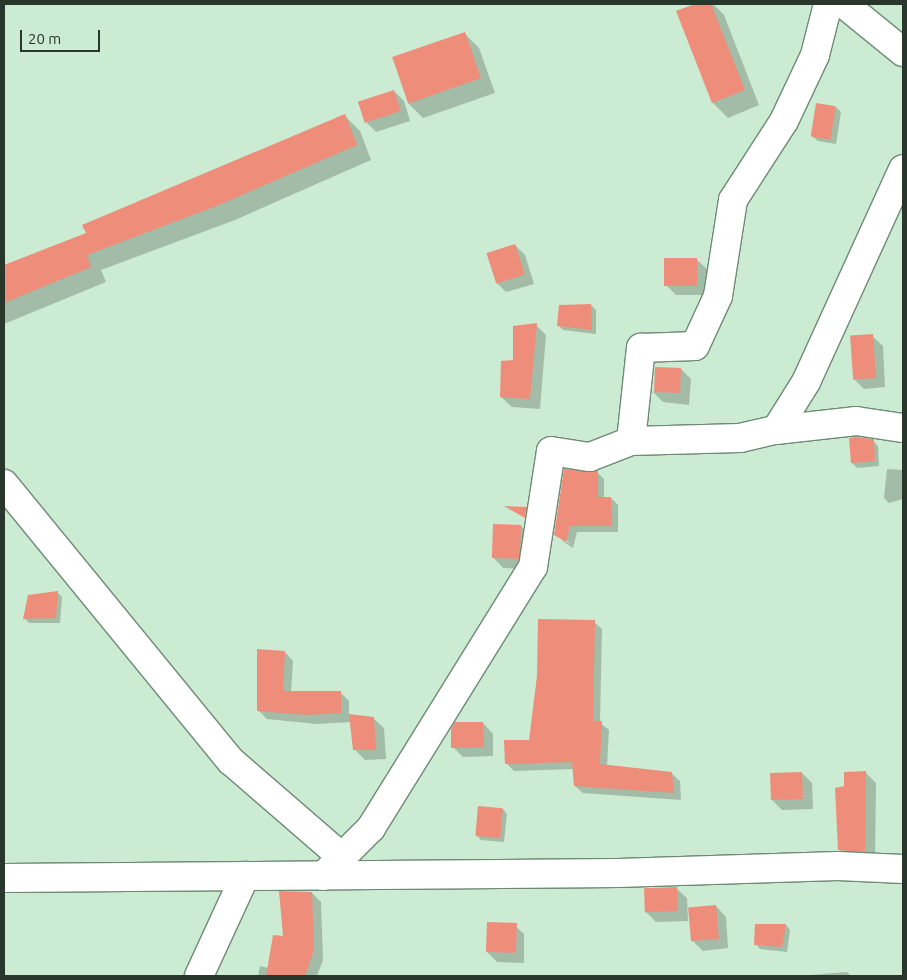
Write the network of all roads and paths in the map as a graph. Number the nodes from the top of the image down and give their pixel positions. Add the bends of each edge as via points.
1 (828, 4) edge
2 (844, 4) edge
3 (903, 52) edge
4 (903, 169) edge
5 (903, 428) edge
6 (776, 430) junction
7 (631, 441) junction
8 (4, 484) edge
9 (342, 856) junction
10 (903, 869) edge
11 (245, 876) junction
12 (323, 876) junction
13 (4, 878) edge
14 (199, 976) edge

1 - 7 street via 815,55 788,113 734,200 718,296 695,346 641,348
2 - 3 street
4 - 6 street via 806,382
5 - 6 street via 856,421
6 - 7 street via 740,438
7 - 9 street via 590,457 551,451 533,567 372,828
8 - 9 street via 231,761
9 - 12 street
10 - 12 street via 838,866 618,873
11 - 12 street
11 - 13 street
11 - 14 street

